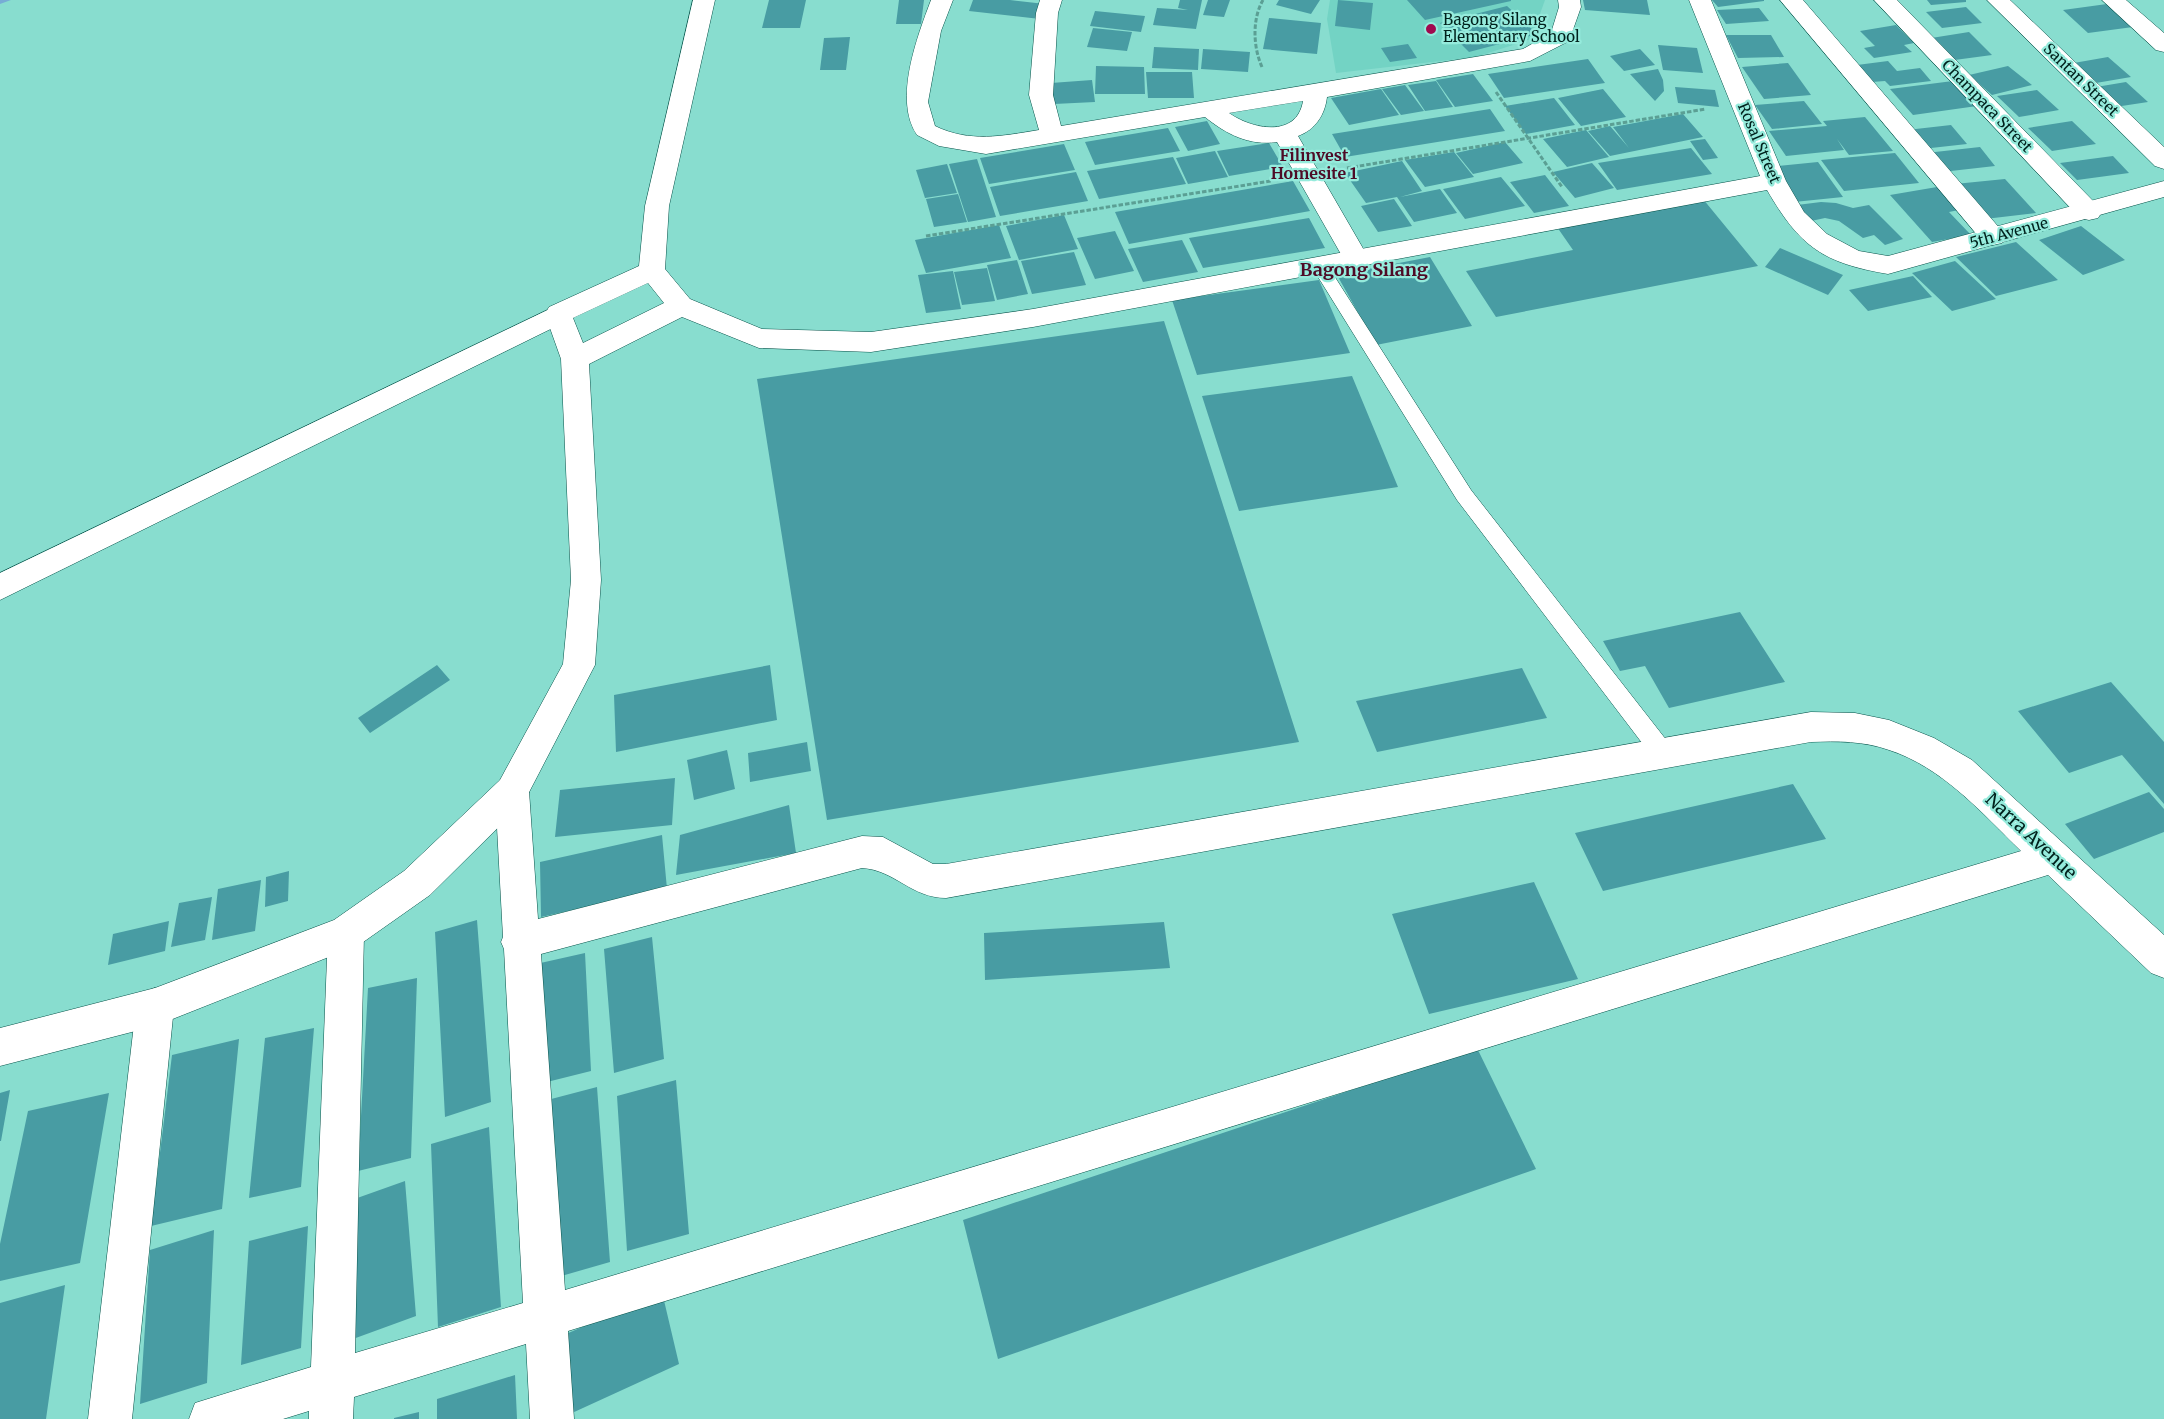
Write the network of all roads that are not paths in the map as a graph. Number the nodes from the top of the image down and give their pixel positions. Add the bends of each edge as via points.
1 (704, 0) edge
2 (942, 0) edge
3 (1052, 0) edge
4 (1569, 0) edge
5 (1700, 0) edge
6 (1791, 0) edge
7 (1885, 0) edge
8 (1998, 0) edge
9 (2114, 0) edge
10 (2164, 45) edge
11 (1316, 92) junction
12 (1210, 110) junction
13 (1052, 135) junction
14 (1285, 135) junction
15 (2164, 161) edge
16 (1774, 181) junction
17 (2164, 189) edge
18 (2089, 212) junction
19 (1993, 237) junction
20 (1355, 256) junction
21 (1853, 259) joint
22 (1318, 264) junction
23 (652, 271) junction
24 (681, 306) junction
25 (558, 314) junction
26 (575, 359) junction
27 (0, 586) edge
28 (1663, 753) junction
29 (512, 791) junction
30 (2054, 857) junction
31 (346, 933) junction
32 (519, 942) junction
33 (2164, 960) edge
34 (155, 1007) junction
35 (0, 1047) edge
36 (546, 1316) junction
37 (331, 1400) edge
38 (110, 1419) edge
39 (211, 1419) edge
40 (552, 1419) edge

1 - 23 street via 657,206
2 - 13 street via 930,31 916,102 926,130 947,141 986,146
3 - 13 street via 1047,13 1041,95
4 - 11 street via 1561,36 1530,54
5 - 16 street, Rosal Street
6 - 19 street
7 - 18 street, Champaca Street
8 - 15 street, Santan Street
9 - 10 street
11 - 12 street
11 - 14 street via 1310,118
12 - 13 street
12 - 14 street via 1246,132
14 - 20 street
16 - 20 street
16 - 21 street, Rosal Street via 1802,225 1818,240
17 - 18 street, 5th Avenue
18 - 19 street, 5th Avenue
19 - 21 street, 5th Avenue via 1888,265
20 - 22 street
22 - 24 street via 1033,318 871,342 759,338
22 - 28 lane via 1464,495
23 - 24 street
23 - 25 street
24 - 26 street
25 - 26 street
25 - 27 street
26 - 29 street via 586,580 579,665
28 - 30 street, Narra Avenue via 1811,727 1846,726 1885,732 1922,747 1960,771
28 - 32 street, Narra Avenue via 946,881 929,881 883,852 862,852
29 - 31 street via 417,883
29 - 32 street
30 - 33 street, Narra Avenue
30 - 36 street
31 - 34 street
31 - 37 street
32 - 36 street
34 - 35 street
34 - 38 street
36 - 37 street
36 - 40 street
37 - 39 street

